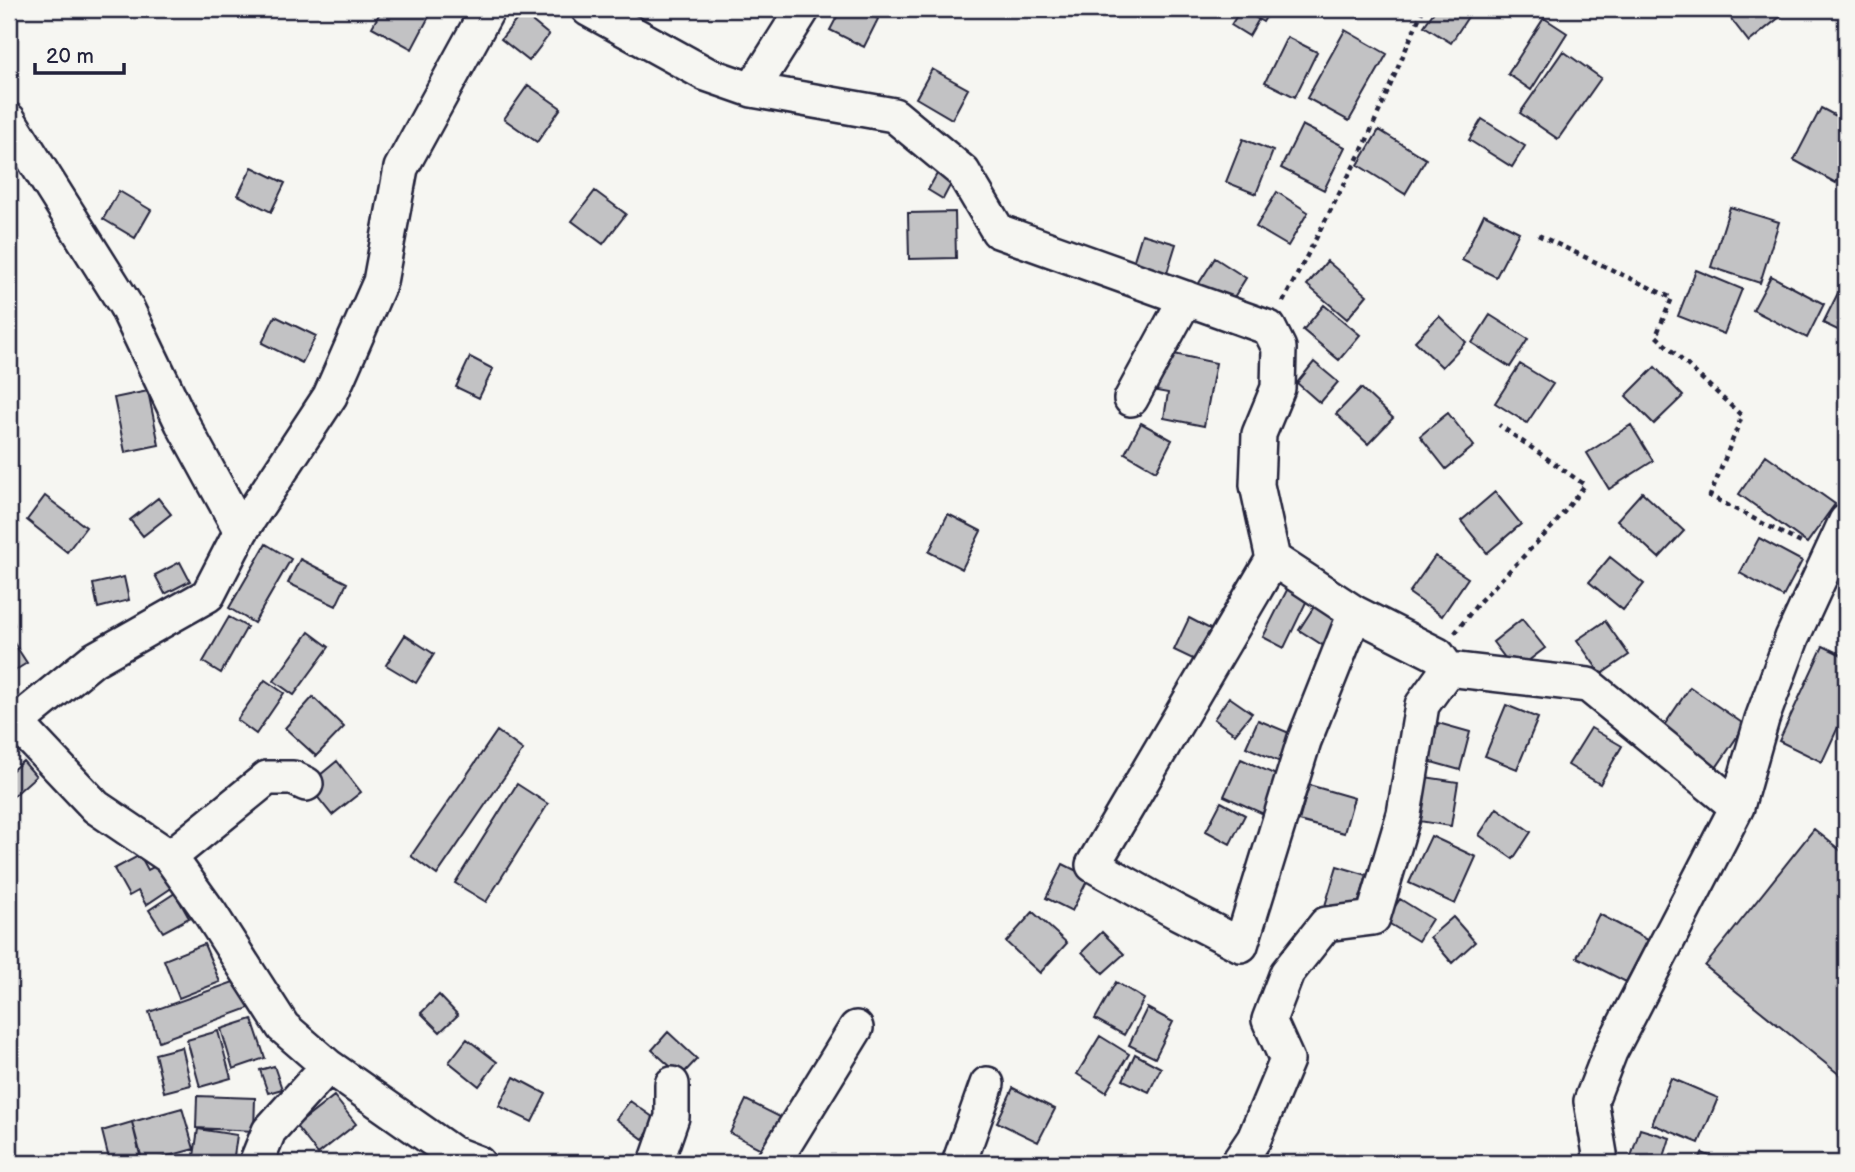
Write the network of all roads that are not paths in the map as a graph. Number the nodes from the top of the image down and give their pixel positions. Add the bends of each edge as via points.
1 (488, 9) edge
2 (589, 9) edge
3 (803, 9) edge
4 (752, 90) junction
5 (9, 120) edge
6 (1186, 298) junction
7 (1131, 399) dead end
8 (1846, 522) edge
9 (241, 531) junction
10 (1273, 559) junction
11 (1355, 613) junction
12 (1443, 662) junction
13 (13, 718) edge
14 (306, 784) dead end
15 (1737, 807) junction
16 (170, 857) junction
17 (856, 1028) dead end
18 (328, 1066) junction
19 (672, 1084) dead end
20 (987, 1084) dead end
21 (256, 1163) edge
22 (478, 1163) edge
23 (656, 1163) edge
24 (773, 1163) edge
25 (959, 1163) edge
26 (1238, 1163) edge
27 (1598, 1163) edge

1 - 9 street via 401,168 380,282 330,396
2 - 4 street via 706,74
3 - 4 street
4 - 6 street via 894,115 963,172 998,231
5 - 9 street via 127,306
6 - 7 street
6 - 10 street via 1269,328 1279,348 1278,388 1259,434 1257,485
8 - 15 street via 1792,638
9 - 13 street via 208,596 93,660
10 - 11 street
10 - 11 street via 1093,865 1241,944 1304,741
11 - 12 street
12 - 15 street via 1588,685
12 - 26 street via 1422,705 1404,814 1373,918 1326,924 1287,973 1269,1020 1287,1060 1254,1139
13 - 16 street via 96,807
14 - 16 street via 293,778 267,778
15 - 27 street via 1610,1052 1591,1101
16 - 18 street via 283,1027
17 - 24 street
18 - 21 street via 269,1130
18 - 22 street via 452,1153
19 - 23 street via 672,1117
20 - 25 street

